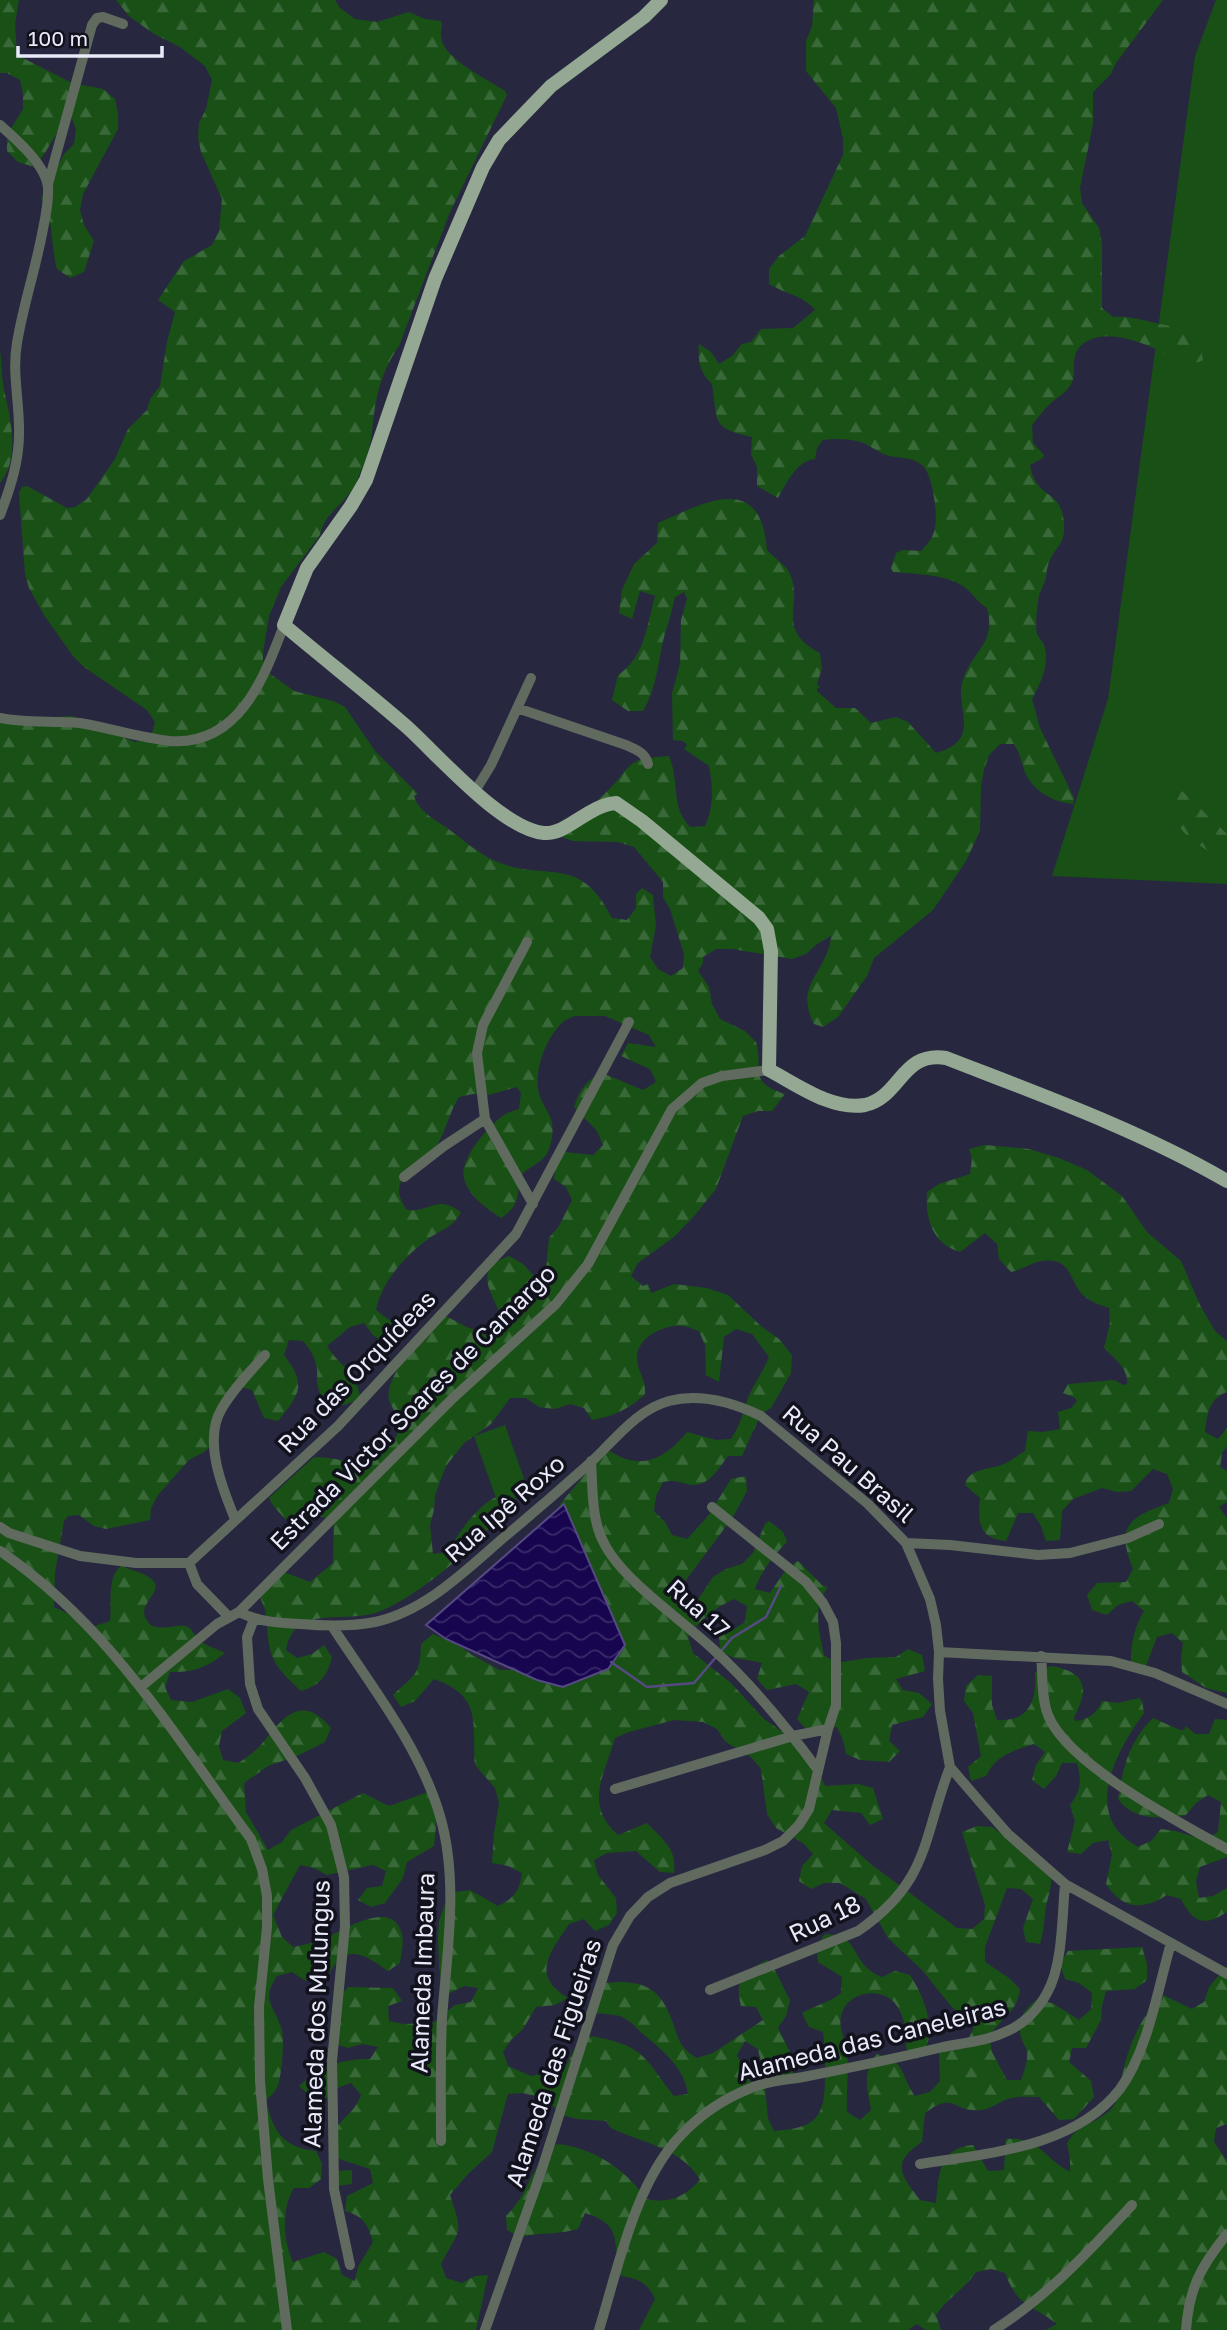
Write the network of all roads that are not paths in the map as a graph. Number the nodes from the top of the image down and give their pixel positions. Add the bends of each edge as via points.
1 (661, 0) edge
2 (123, 24) dead end
3 (0, 125) edge
4 (48, 184) junction
5 (0, 515) edge
6 (284, 625) junction
7 (531, 678) dead end
8 (517, 708) junction
9 (0, 718) edge
10 (648, 764) dead end
11 (475, 791) junction
12 (527, 942) dead end
13 (629, 1022) dead end
14 (769, 1070) junction
15 (485, 1119) junction
16 (404, 1177) dead end
17 (1227, 1181) edge
18 (533, 1204) junction
19 (265, 1354) dead end
20 (690, 1397) joint
21 (592, 1461) junction
22 (712, 1507) dead end
23 (235, 1519) junction
24 (1159, 1524) dead end
25 (0, 1527) edge
26 (906, 1543) junction
27 (0, 1551) edge
28 (188, 1563) junction
29 (234, 1615) junction
30 (254, 1619) junction
31 (332, 1626) junction
32 (939, 1652) junction
33 (1041, 1656) junction
34 (142, 1686) junction
35 (1227, 1704) edge
36 (828, 1729) junction
37 (793, 1736) junction
38 (950, 1766) junction
39 (818, 1770) junction
40 (615, 1789) dead end
41 (1227, 1849) edge
42 (1065, 1884) junction
43 (1171, 1943) junction
44 (1227, 1974) edge
45 (710, 1990) dead end
46 (441, 2141) dead end
47 (920, 2164) dead end
48 (1132, 2205) dead end
49 (1227, 2234) edge
50 (350, 2264) dead end
51 (287, 2330) edge
52 (485, 2330) edge
53 (599, 2330) edge
54 (994, 2330) edge
55 (1186, 2330) edge

1 - 6 main road via 551,86 505,133 483,167 435,279 366,480 307,568
2 - 4 street via 103,17 92,25
3 - 4 street via 21,143
4 - 5 street via 35,273 17,344 17,467
6 - 9 street via 264,677 234,718 221,731 198,740 170,741 79,723
6 - 11 main road
7 - 8 street
8 - 10 street via 626,745 646,756
8 - 11 street
11 - 14 main road via 519,826 542,833 556,832 595,807 616,803 759,918 767,929 771,951
12 - 15 street via 478,1041
13 - 18 street, Rua das Orquídeas
14 - 17 main road via 816,1095 856,1105 876,1100 917,1061 946,1058 1143,1139
14 - 29 street, Estrada Victor Soares de Camargo via 702,1083 672,1109 588,1264 556,1304 452,1399
15 - 16 street
15 - 18 street
18 - 23 street, Rua das Orquídeas via 516,1234 406,1355 338,1426
19 - 23 street via 222,1409 216,1424 215,1452 222,1487
20 - 21 street, Rua Ipê Roxo via 649,1410
20 - 26 street, Rua Pau Brasil via 729,1403 761,1416 868,1504
21 - 31 street, Rua Ipê Roxo via 452,1582 412,1609 375,1622
21 - 37 street, Rua 17 via 596,1519 604,1545 621,1568 715,1651
22 - 36 street, Alameda das Figueiras via 806,1582 833,1622 836,1705
23 - 28 street, Rua das Orquídeas
24 - 26 street via 1128,1538 1070,1553 1038,1555
25 - 28 street via 80,1556
26 - 32 street, Rua Pau Brasil via 930,1599
27 - 34 street via 53,1591
28 - 29 street via 197,1584
29 - 30 street, Rua Ipê Roxo
29 - 34 street, Estrada Victor Soares de Camargo
30 - 31 street, Rua Ipê Roxo
30 - 50 street, Alameda dos Mulungus via 247,1637 250,1684 258,1709 331,1825 344,1877 332,2118 334,2189
31 - 46 street, Alameda Imbaura via 412,1750 446,1841 451,1898 440,2068
32 - 33 street
32 - 38 street, Rua Pau Brasil via 940,1711
33 - 35 street via 1111,1661 1154,1673
33 - 41 street via 1047,1715 1068,1745 1162,1813
34 - 51 street via 251,1839 262,1869 267,1896 259,2007 260,2081
36 - 37 street
36 - 39 street, Alameda das Figueiras
37 - 39 street, Rua 17
37 - 40 street
38 - 42 street via 1009,1833
38 - 45 street, Rua 18 via 916,1871 880,1916 858,1931
39 - 52 street, Alameda das Figueiras via 809,1809 783,1841 670,1883 630,1916 613,1945
42 - 43 street
42 - 53 street, Alameda das Caneleiras via 1056,1971 1048,1993 1024,2022 985,2038 752,2087 720,2104 680,2136 650,2179
43 - 44 street
43 - 47 street via 1144,2036 1121,2087 1105,2105 1085,2121 1025,2145
48 - 54 street via 1071,2270
49 - 55 street via 1195,2281

